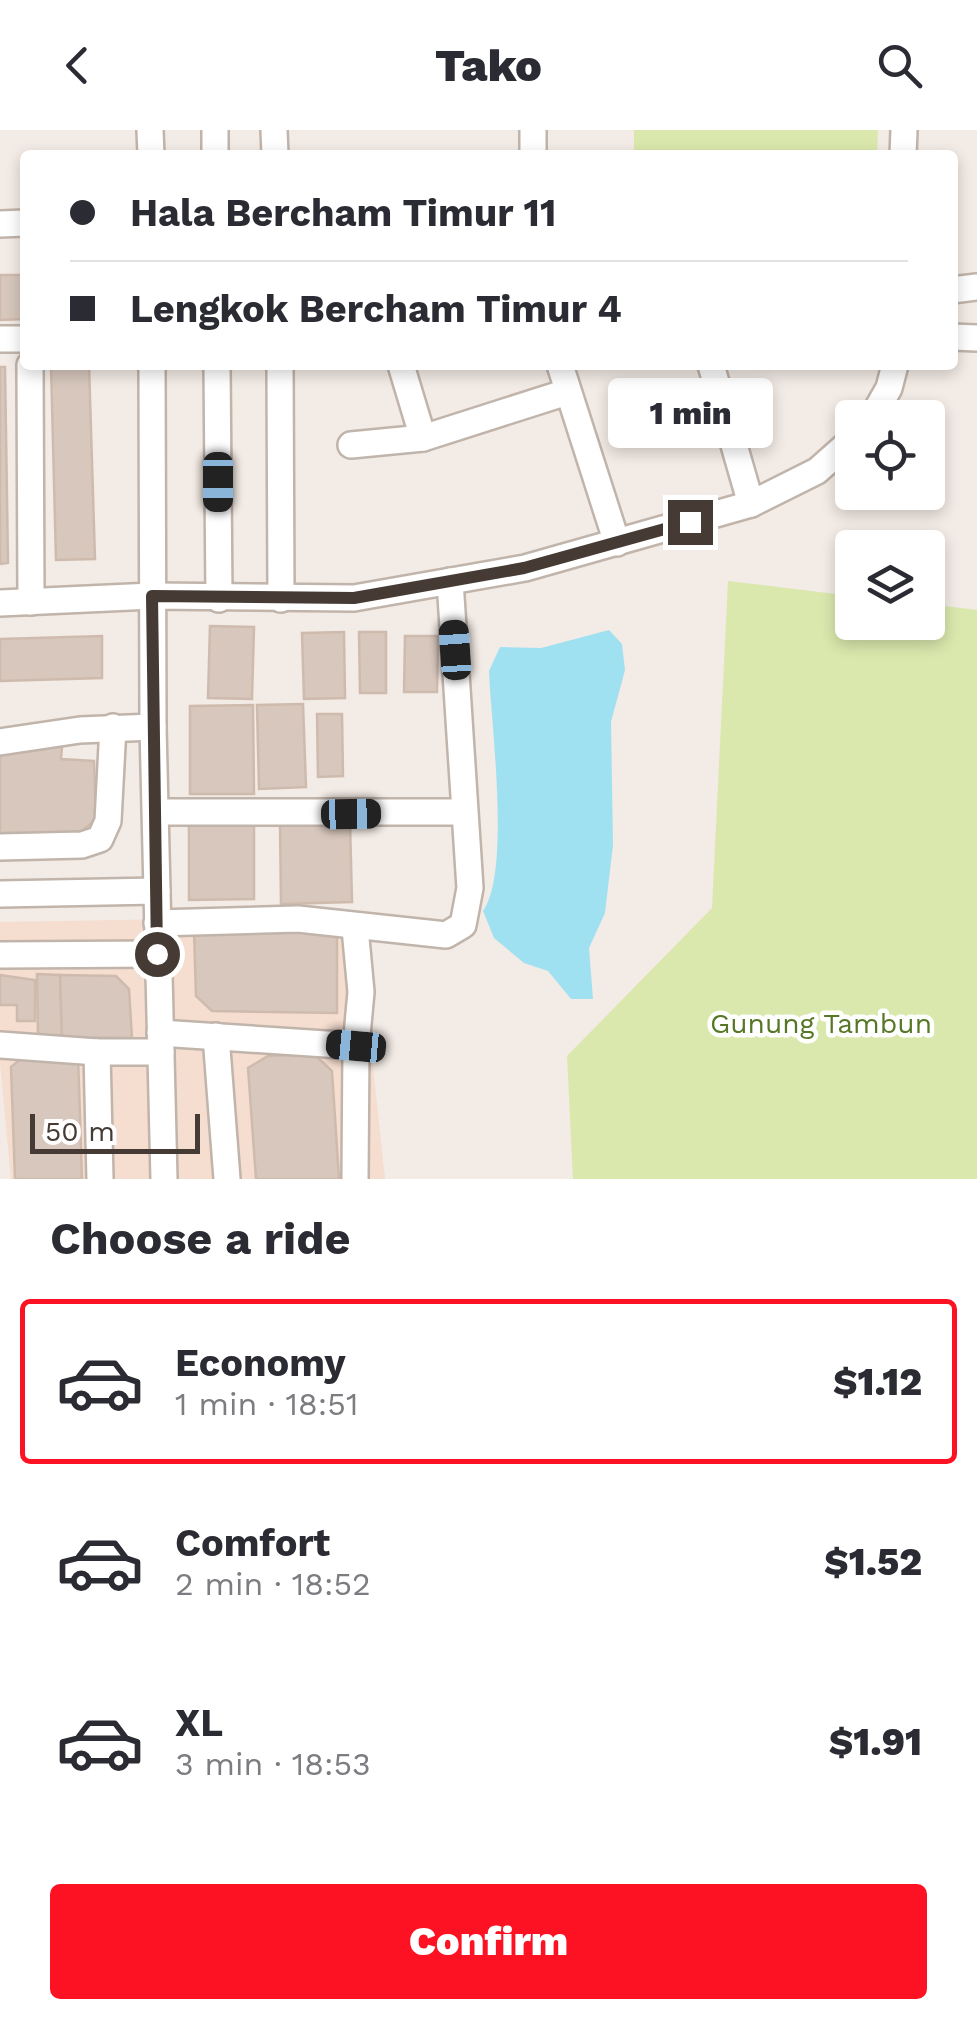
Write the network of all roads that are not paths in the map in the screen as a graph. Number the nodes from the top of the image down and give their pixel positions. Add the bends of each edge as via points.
1 (30, 370) edge
2 (152, 370) edge
3 (217, 370) edge
4 (280, 370) edge
5 (402, 370) edge
6 (561, 370) edge
7 (712, 370) edge
8 (893, 370) edge
9 (567, 392) junction
10 (883, 400) edge
11 (423, 438) junction
12 (351, 445) dead end
13 (835, 455) edge
14 (751, 504) junction
15 (617, 543) junction
16 (450, 581) junction
17 (152, 596) junction
18 (219, 599) junction
19 (282, 599) junction
20 (31, 602) junction
21 (0, 603) edge
22 (113, 727) junction
23 (153, 727) junction
24 (0, 742) edge
25 (156, 812) junction
26 (463, 812) junction
27 (0, 847) edge
28 (156, 891) junction
29 (0, 894) edge
30 (157, 922) junction
31 (355, 928) junction
32 (157, 954) junction
33 (0, 955) edge
34 (216, 1036) junction
35 (160, 1042) junction
36 (0, 1045) edge
37 (356, 1046) junction
38 (98, 1052) junction
39 (100, 1179) edge
40 (164, 1179) edge
41 (227, 1179) edge
42 (355, 1179) edge

1 - 20 street
2 - 17 street
3 - 18 street
4 - 19 street
5 - 11 street
6 - 9 street
7 - 14 street
8 - 10 street
9 - 11 street
9 - 15 street
11 - 12 street
13 - 14 street
14 - 15 street
15 - 16 street
16 - 19 street via 354,598
16 - 26 street
17 - 18 street
17 - 20 street
17 - 23 street
18 - 19 street
20 - 21 street
22 - 23 street
22 - 24 street
22 - 27 street via 108,821 100,839
23 - 25 street
25 - 26 street
25 - 28 street
26 - 31 street via 470,888 457,932
28 - 29 street
28 - 30 street
30 - 31 street via 298,919
30 - 32 street
31 - 37 street via 362,992
32 - 33 street
32 - 35 street
34 - 35 street
34 - 37 street
34 - 41 street
35 - 38 street
35 - 40 street
36 - 38 street
37 - 42 street
38 - 39 street

